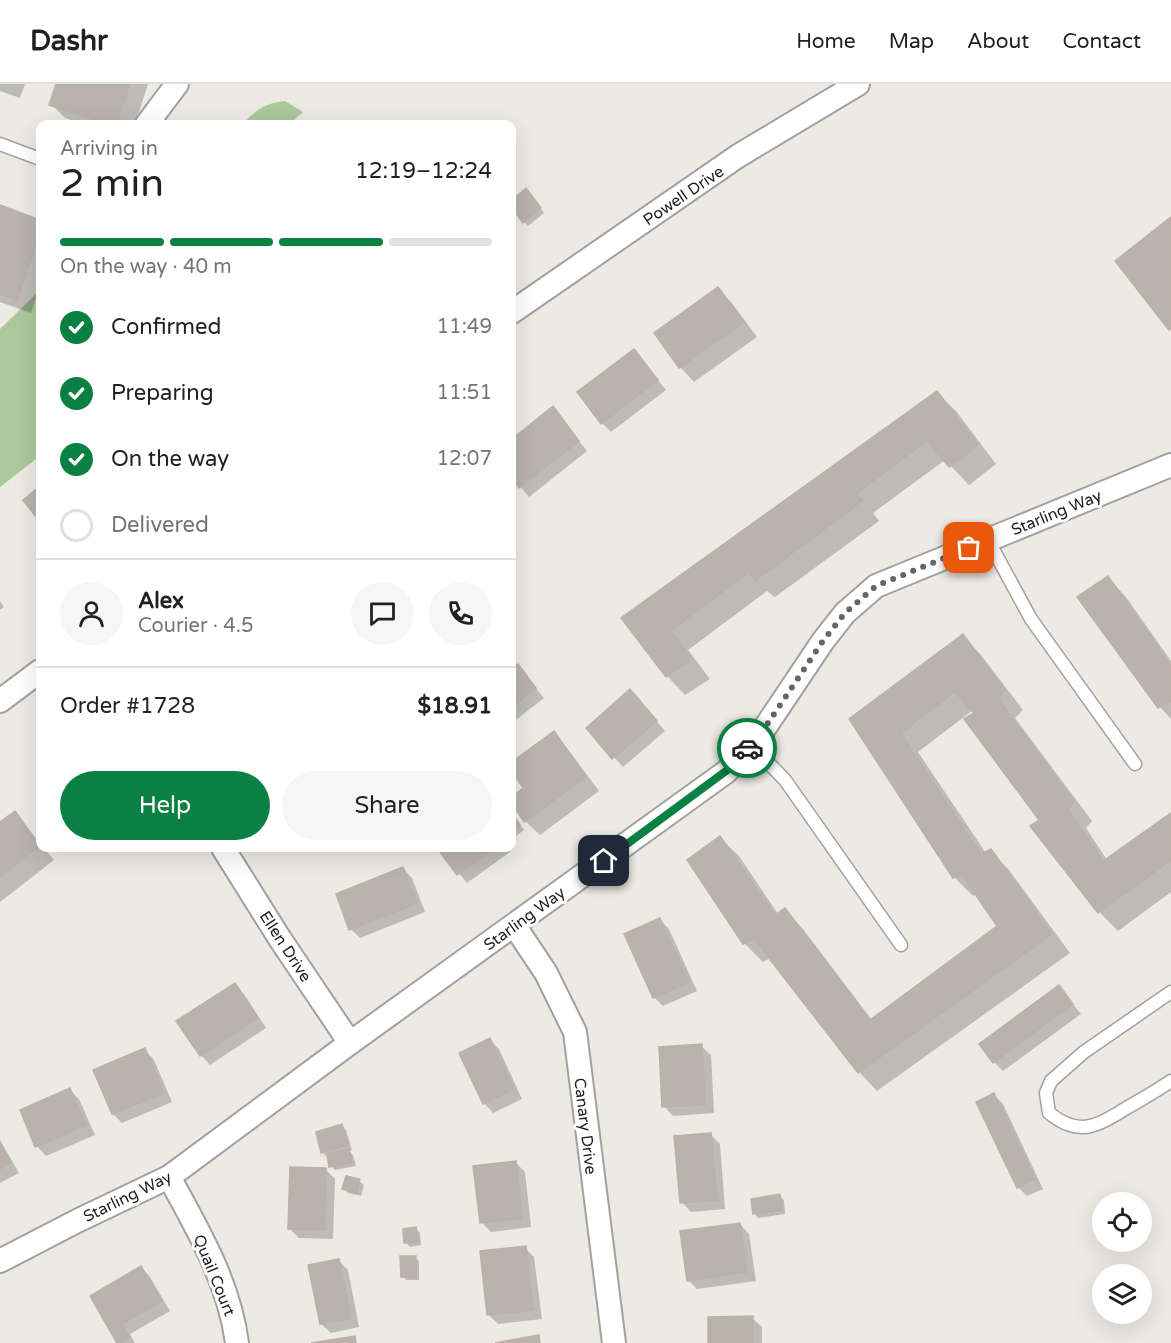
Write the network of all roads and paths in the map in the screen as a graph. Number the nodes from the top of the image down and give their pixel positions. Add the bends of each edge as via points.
1 (177, 84) edge
2 (858, 84) edge
3 (150, 120) edge
4 (0, 144) edge
5 (36, 158) edge
6 (516, 309) edge
7 (1171, 465) edge
8 (988, 540) junction
9 (36, 673) edge
10 (0, 701) edge
11 (751, 745) junction
12 (1135, 764) dead end
13 (226, 852) edge
14 (514, 925) junction
15 (901, 945) dead end
16 (1171, 992) edge
17 (350, 1042) junction
18 (1171, 1081) edge
19 (169, 1178) junction
20 (0, 1261) edge
21 (237, 1343) edge
22 (614, 1343) edge

1 - 3 street
2 - 6 street, Powell Drive via 738,156
4 - 5 lane
7 - 8 street, Starling Way
8 - 11 street, Starling Way via 876,586 845,613
8 - 12 lane via 1031,619
9 - 10 street
11 - 14 street, Starling Way via 718,778
11 - 15 lane via 784,780
13 - 17 street, Ellen Drive
14 - 17 street, Starling Way
14 - 22 street, Canary Drive via 546,973 575,1032
16 - 18 lane via 1084,1052 1051,1081 1046,1093 1049,1113 1062,1124 1080,1128 1099,1125
17 - 19 street, Starling Way
19 - 20 street, Starling Way
19 - 21 street, Quail Court via 208,1248 222,1283

